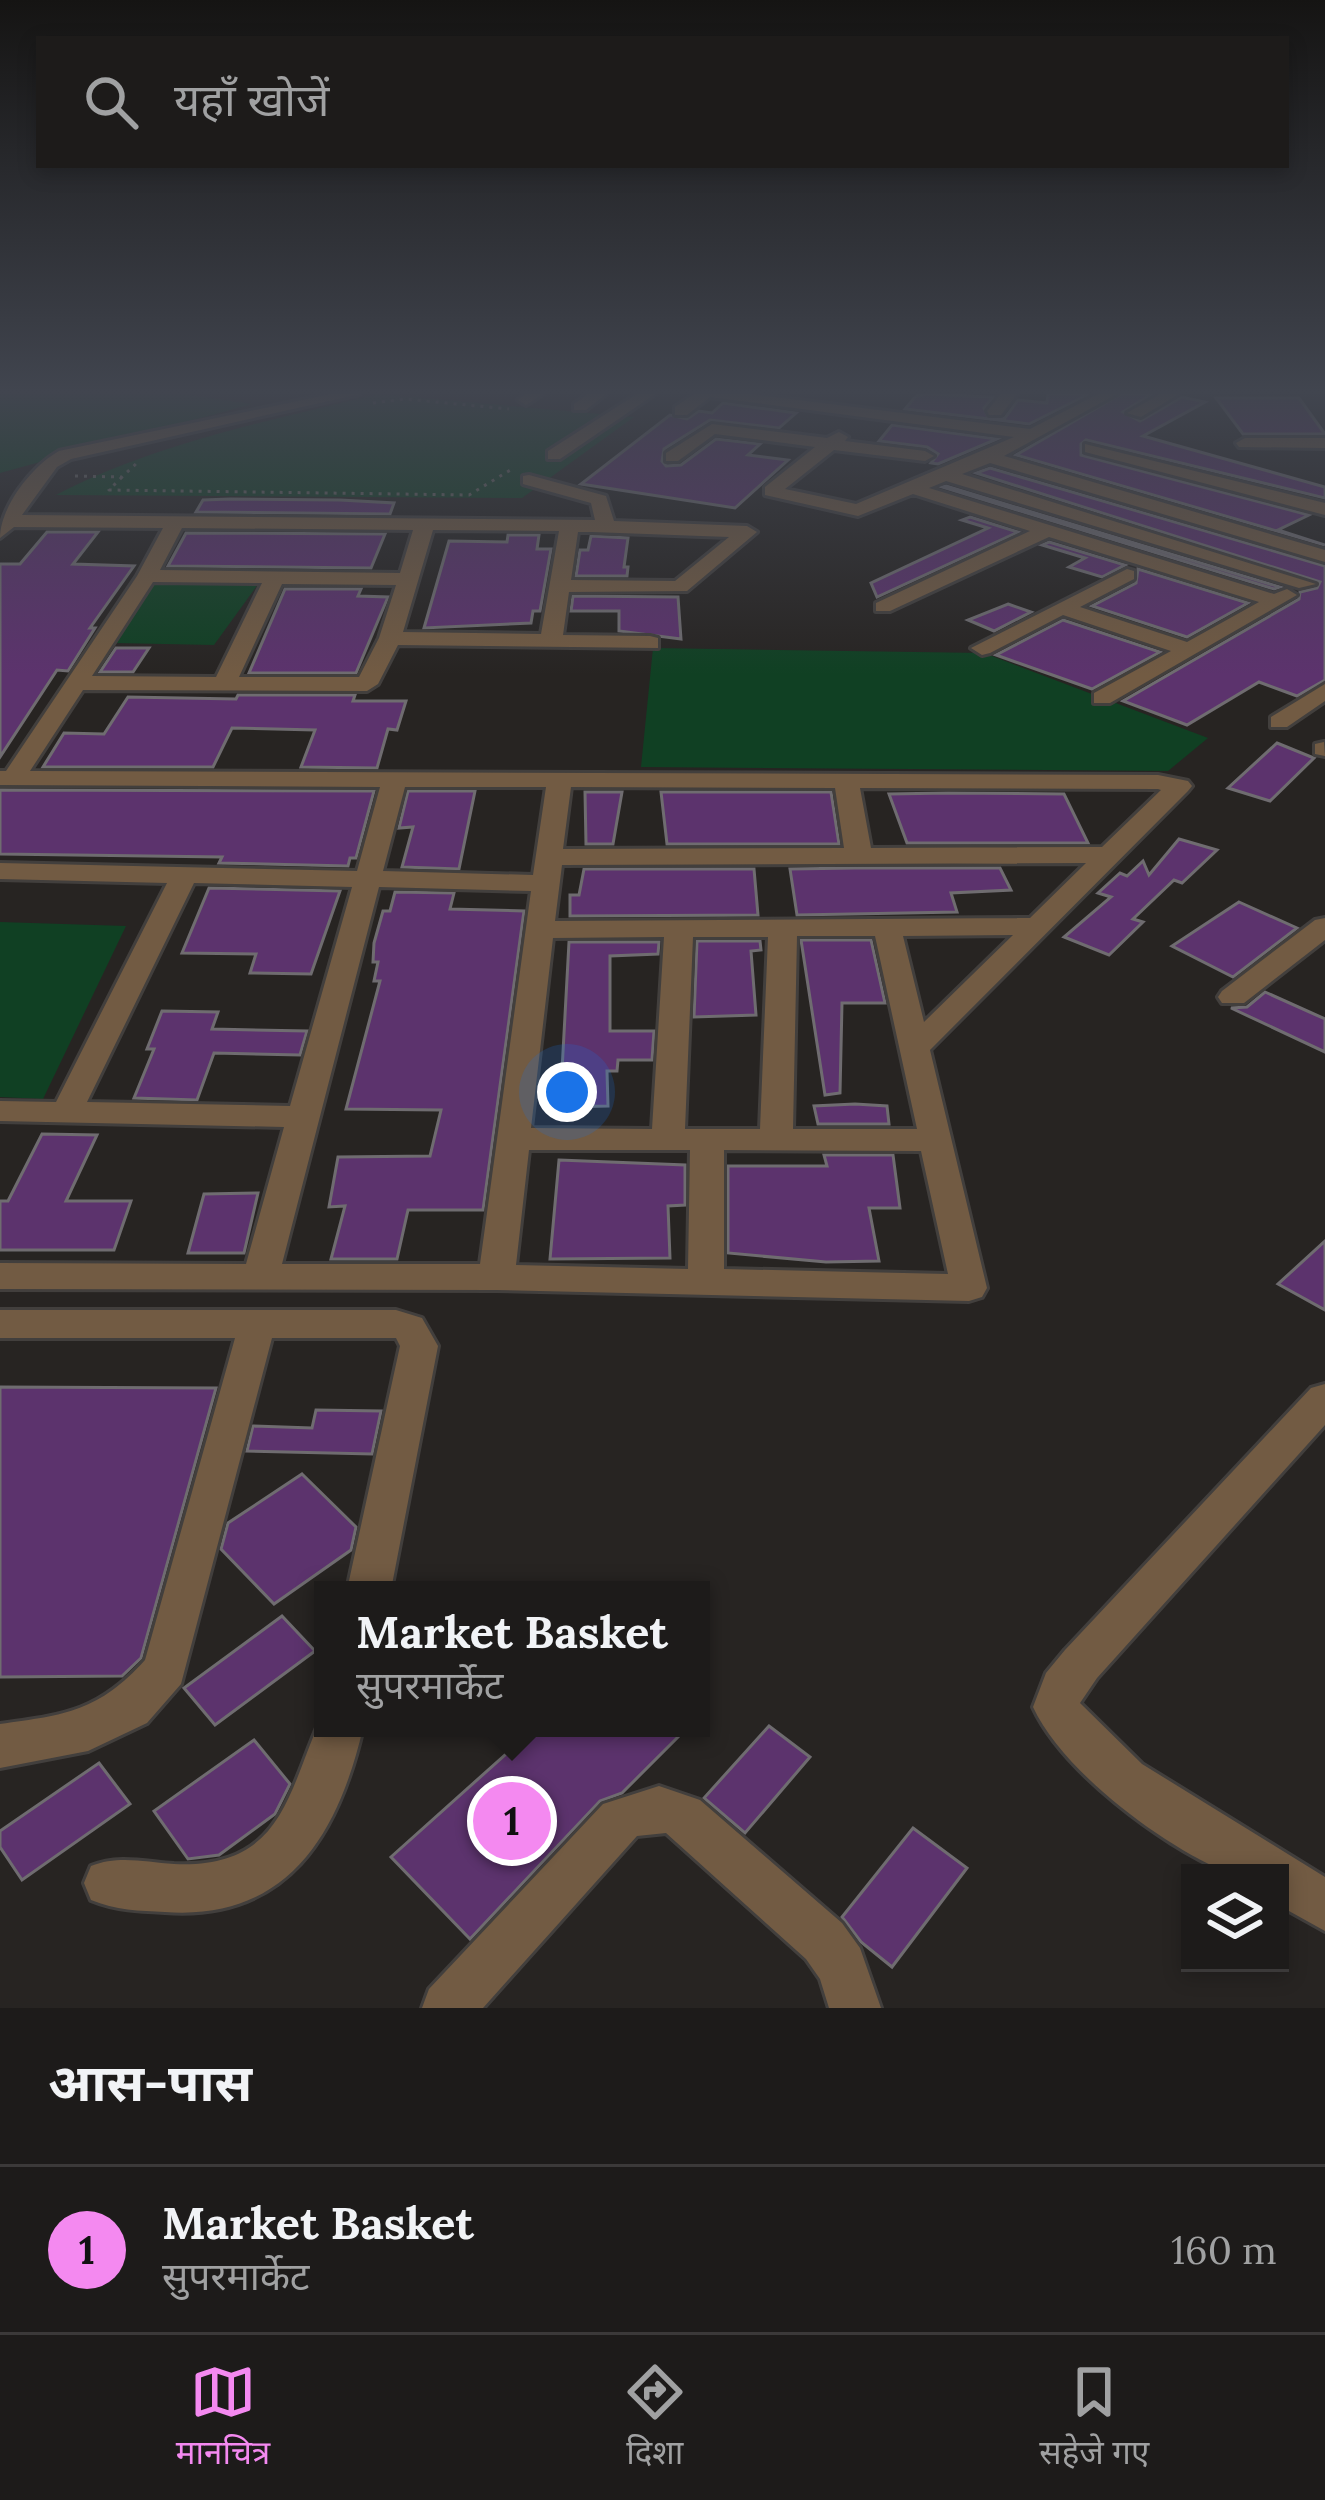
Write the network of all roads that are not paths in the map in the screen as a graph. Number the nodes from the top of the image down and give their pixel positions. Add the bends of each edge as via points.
1 (32, 488) edge
2 (556, 488) edge
3 (775, 488) edge
4 (911, 488) joint
5 (990, 488) edge
6 (1138, 488) edge
7 (1205, 488) edge
8 (0, 491) edge
9 (29, 491) junction
10 (176, 522) junction
11 (1304, 522) edge
12 (425, 524) junction
13 (5, 526) edge
14 (569, 526) junction
15 (605, 526) junction
16 (1046, 530) junction
17 (1325, 556) edge
18 (1127, 575) dead end
19 (147, 576) junction
20 (275, 577) junction
21 (408, 579) junction
22 (1316, 581) edge
23 (560, 586) junction
24 (1276, 601) junction
25 (884, 607) dead end
26 (1062, 608) junction
27 (390, 638) junction
28 (551, 640) junction
29 (650, 643) dead end
30 (982, 648) dead end
31 (1188, 649) junction
32 (74, 682) junction
33 (224, 684) junction
34 (1325, 691) edge
35 (1102, 698) dead end
36 (1280, 722) dead end
37 (6, 778) edge
38 (395, 779) junction
39 (559, 780) junction
40 (846, 781) junction
41 (1105, 855) junction
42 (859, 856) junction
43 (547, 870) junction
44 (0, 871) edge
45 (185, 875) junction
46 (368, 879) junction
47 (1036, 926) junction
48 (1325, 926) edge
49 (887, 927) junction
50 (783, 928) junction
51 (679, 929) junction
52 (540, 930) junction
53 (1233, 997) dead end
54 (912, 1051) junction
55 (0, 1111) edge
56 (66, 1112) junction
57 (304, 1117) junction
58 (513, 1139) junction
59 (668, 1140) junction
60 (707, 1140) junction
61 (776, 1140) junction
62 (935, 1140) junction
63 (0, 1276) edge
64 (260, 1276) junction
65 (496, 1277) junction
66 (706, 1282) junction
67 (0, 1324) edge
68 (257, 1324) junction
69 (1325, 1399) edge
70 (371, 1581) edge
71 (338, 1737) edge
72 (0, 1746) edge
73 (1258, 1864) edge
74 (109, 1883) dead end
75 (1289, 1883) edge
76 (1325, 1906) edge
77 (448, 2008) edge
78 (855, 2008) edge

1 - 9 street
2 - 15 street via 599,500
3 - 4 street via 853,510
4 - 16 street
5 - 22 street
6 - 11 street
7 - 11 street
8 - 9 street
9 - 13 street
10 - 12 street
10 - 13 street
10 - 19 street
11 - 17 street
12 - 14 street
12 - 21 street
14 - 15 street
14 - 23 street
15 - 23 street via 747,532 680,587
16 - 24 street
16 - 25 street
18 - 26 street
19 - 20 street
19 - 32 street
20 - 21 street
20 - 33 street
21 - 27 street
22 - 24 street
23 - 28 street
24 - 31 street
26 - 30 street
26 - 31 street
27 - 28 street
27 - 33 street via 367,684
28 - 29 street
31 - 35 street
32 - 33 street
32 - 37 street
34 - 36 street
37 - 38 street
38 - 39 street
38 - 46 street
39 - 40 street
39 - 43 street
40 - 41 street via 1179,786
40 - 42 street
41 - 42 street
41 - 47 street
42 - 43 street
43 - 46 street
43 - 52 street
44 - 45 street
45 - 46 street
45 - 56 street
46 - 57 street
47 - 49 street
47 - 54 street
48 - 53 street
49 - 50 street
49 - 54 street
50 - 51 street
50 - 61 street
51 - 52 street
51 - 59 street
52 - 58 street
54 - 62 street
55 - 56 street
56 - 57 street
57 - 64 street
58 - 59 street
58 - 65 street
59 - 60 street
60 - 61 street
60 - 66 street
61 - 62 street
62 - 66 street via 969,1288
63 - 64 street
64 - 65 street
65 - 66 street
67 - 68 street
68 - 70 street via 397,1324 417,1336
68 - 72 street via 165,1670 131,1708 72,1736
69 - 73 street via 1081,1664 1056,1707 1072,1735 1160,1804
71 - 74 street via 321,1798 254,1873 205,1889
75 - 76 street
77 - 78 street via 620,1820 665,1807 824,1941

